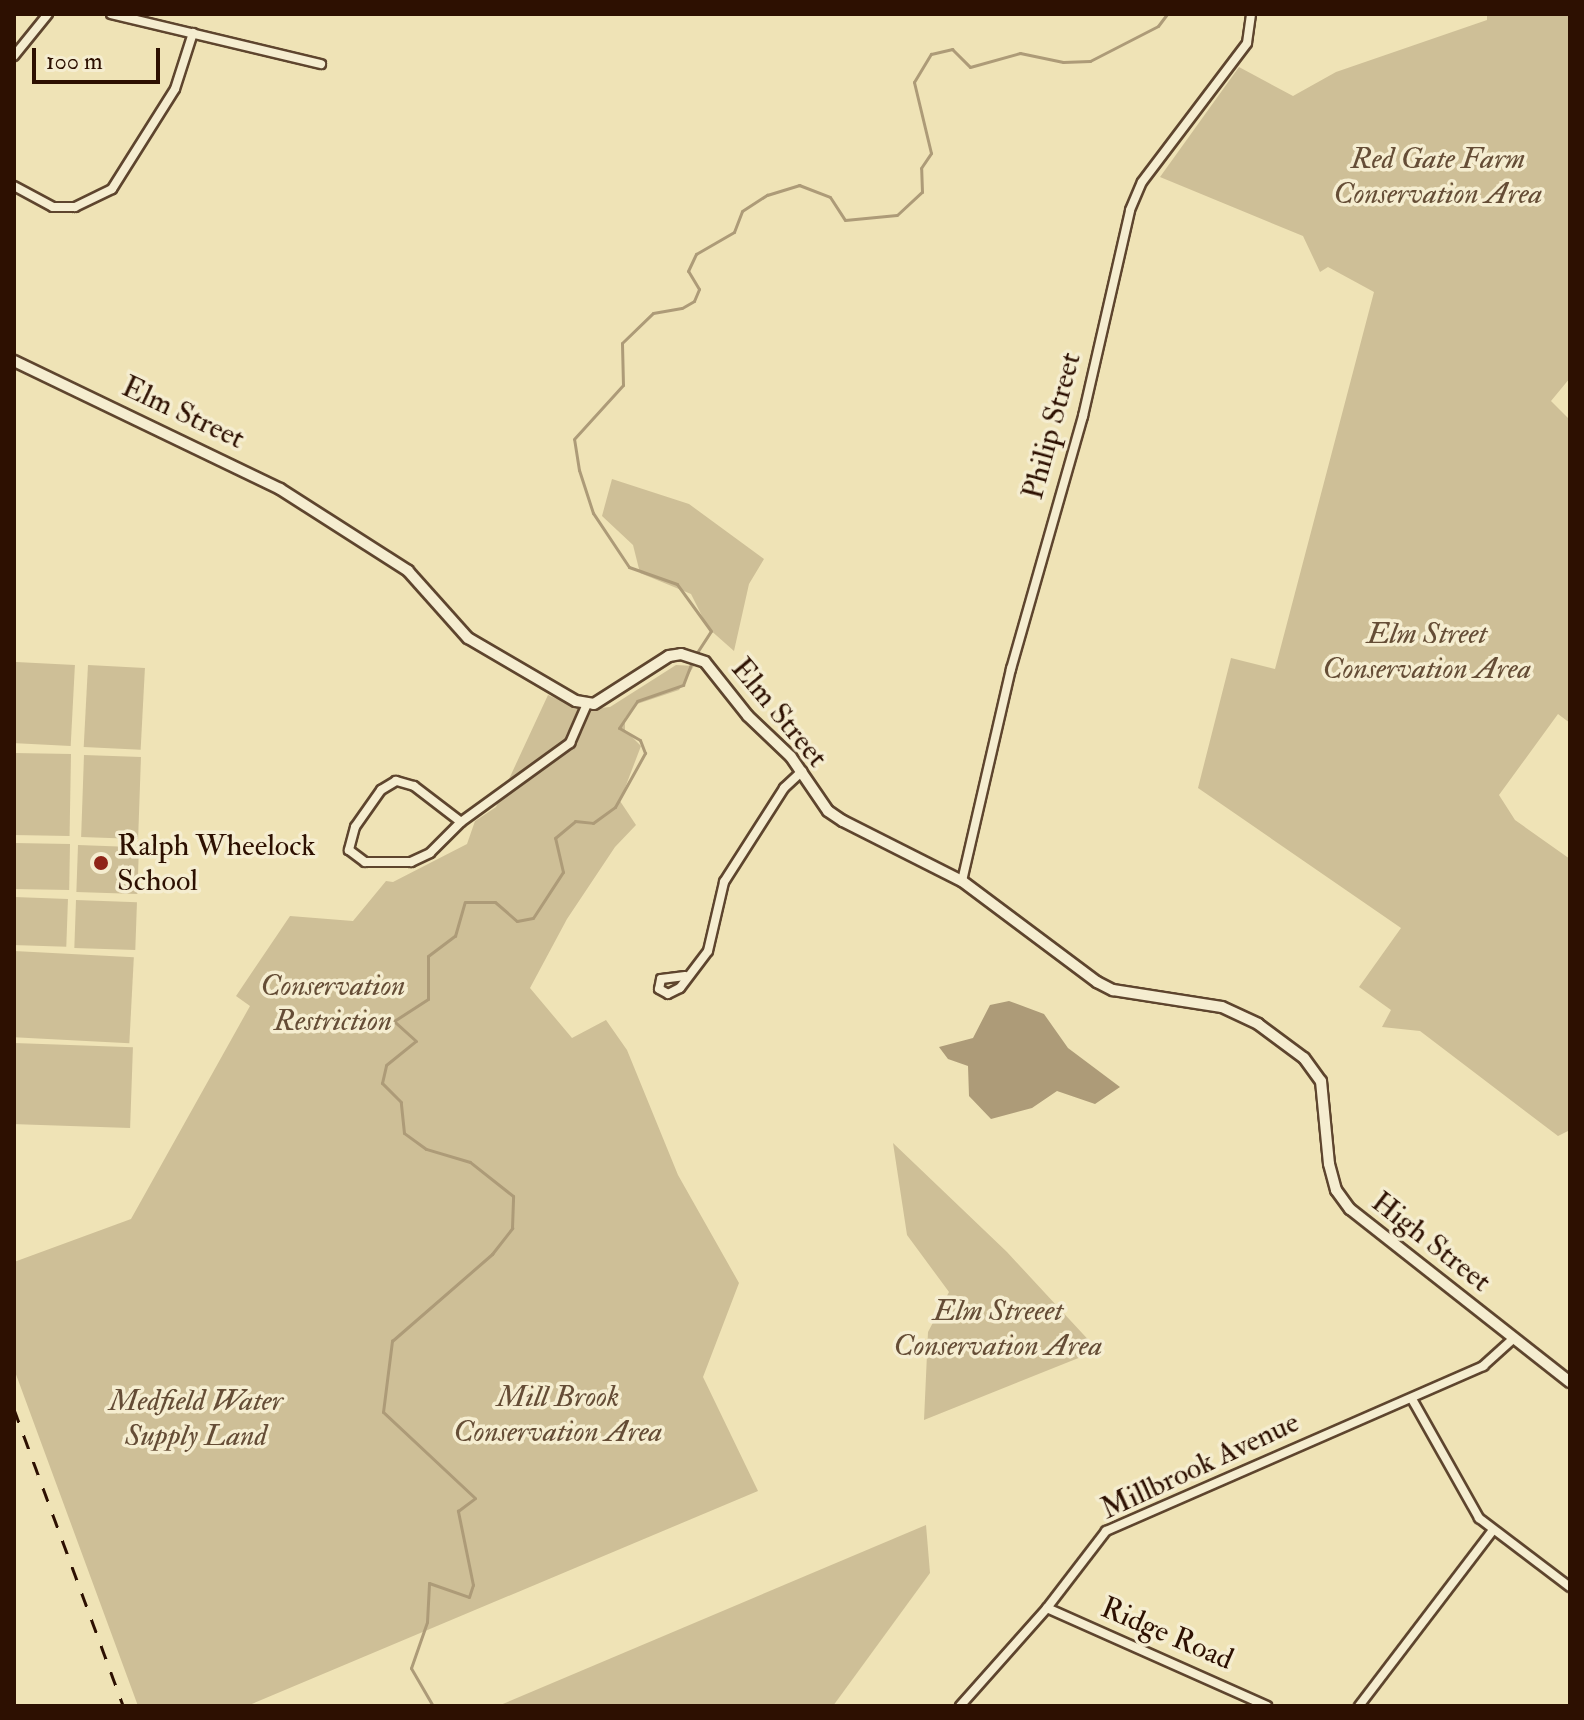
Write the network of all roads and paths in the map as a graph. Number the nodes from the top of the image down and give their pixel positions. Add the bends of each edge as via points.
1 (48, 14) edge
2 (111, 14) edge
3 (1251, 14) edge
4 (193, 33) junction
5 (14, 56) edge
6 (321, 64) dead end
7 (14, 186) edge
8 (14, 361) edge
9 (587, 704) junction
10 (802, 771) junction
11 (461, 822) junction
12 (962, 881) junction
13 (685, 976) dead end
14 (1306, 1060) joint
15 (1513, 1339) junction
16 (1570, 1382) edge
17 (1412, 1399) junction
18 (1493, 1530) junction
19 (1570, 1587) edge
20 (1047, 1608) junction
21 (960, 1706) edge
22 (1267, 1706) edge
23 (1359, 1706) edge

1 - 5 street
2 - 4 street
3 - 12 street, Philip Street via 1247,43 1142,182 1130,210 1083,416 1013,659
4 - 6 street
4 - 7 street via 175,89 112,189 75,207 53,207
8 - 9 street, Elm Street via 280,489 408,571 468,638
9 - 10 street, Elm Street via 603,699 661,659 693,657 715,672 748,716
9 - 11 street via 570,743
10 - 12 street, Elm Street via 828,811
10 - 13 street via 784,788 724,882 708,951
11 - 11 street via 414,786 396,781 381,790 355,827 349,850 365,862 411,862 442,844
12 - 14 street, Elm Street via 1097,982 1113,990 1222,1007 1258,1024
14 - 15 street, High Street via 1321,1081 1329,1164 1336,1190 1350,1209
15 - 16 street, High Street
15 - 17 street, Millbrook Avenue via 1483,1366
17 - 18 street via 1467,1501
17 - 20 street, Millbrook Avenue via 1106,1531
18 - 19 street
18 - 23 street
20 - 21 street, Millbrook Avenue
20 - 22 street, Ridge Road

